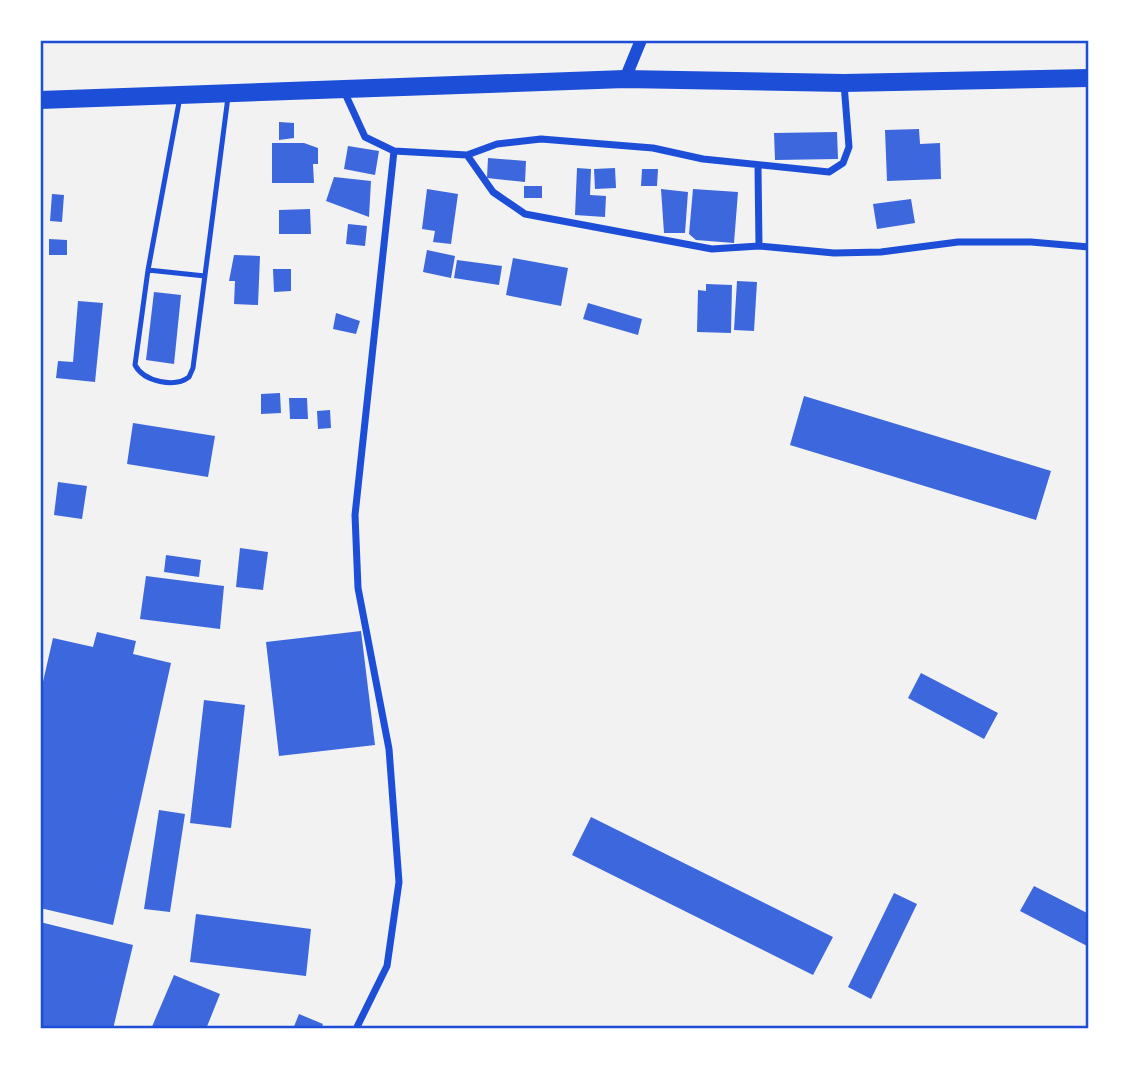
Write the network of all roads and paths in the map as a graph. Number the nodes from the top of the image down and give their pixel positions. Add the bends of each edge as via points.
1 (641, 40) edge
2 (1089, 78) edge
3 (625, 79) junction
4 (844, 83) junction
5 (343, 89) junction
6 (228, 95) junction
7 (180, 97) junction
8 (40, 100) edge
9 (394, 151) junction
10 (467, 155) junction
11 (758, 167) junction
12 (759, 246) junction
13 (1089, 247) edge
14 (148, 270) junction
15 (205, 276) junction
16 (356, 1029) edge

1 - 3 street
2 - 4 main road
3 - 4 main road
3 - 5 main road
4 - 11 street via 849,147 843,163 829,172
5 - 6 main road
5 - 9 street via 365,136
6 - 7 main road
6 - 15 lane
7 - 8 main road
7 - 14 lane
9 - 10 street
9 - 16 street via 355,515 358,588 389,749 399,882 387,966
10 - 11 street via 497,144 541,139 653,148
10 - 12 street via 493,192 525,214 712,249
11 - 12 street
12 - 13 street via 834,253 881,253 958,242
14 - 15 lane
14 - 15 lane via 135,365 151,379 176,383 190,377 193,368

